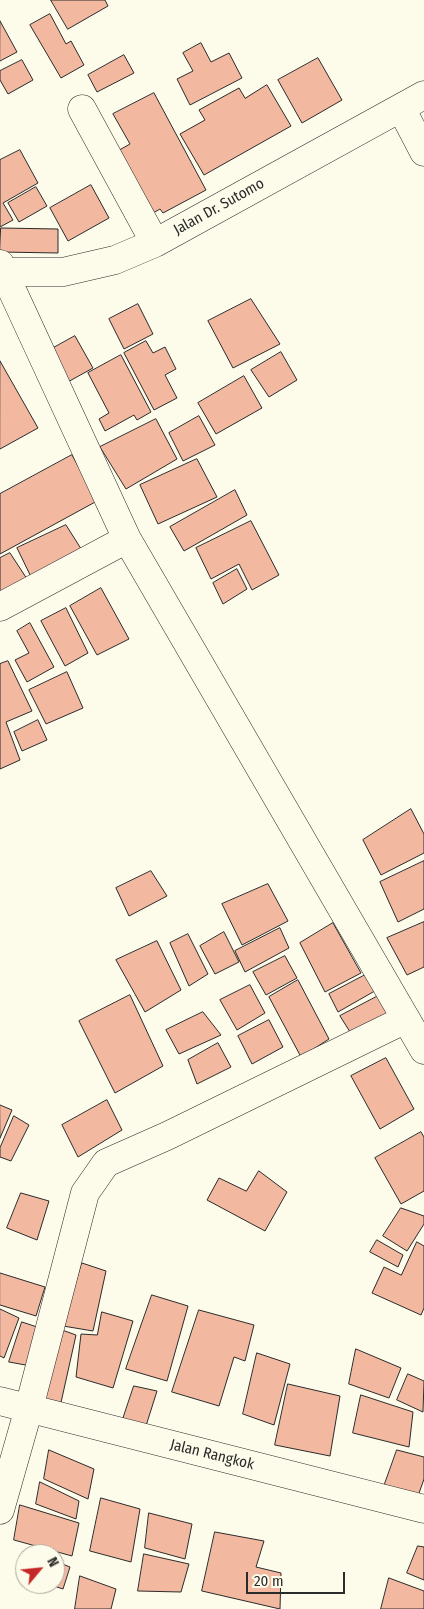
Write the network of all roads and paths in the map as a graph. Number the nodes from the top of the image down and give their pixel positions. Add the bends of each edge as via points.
1 (424, 95) edge
2 (401, 108) junction
3 (82, 109) dead end
4 (424, 152) edge
5 (155, 242) junction
6 (2, 270) edge
7 (127, 539) junction
8 (0, 607) edge
9 (406, 1019) junction
10 (424, 1050) edge
11 (0, 1401) edge
12 (29, 1408) junction
13 (424, 1509) edge
14 (0, 1510) edge

1 - 2 street, Jalan Dr. Sutomo
2 - 4 street
2 - 5 street, Jalan Dr. Sutomo
3 - 5 street
5 - 6 street, Jalan Dr. Sutomo via 115,260 64,272
6 - 7 street
7 - 8 street
7 - 9 street
9 - 10 street
9 - 12 street via 106,1163 85,1193
11 - 12 street, Jalan Rangkok
12 - 13 street, Jalan Rangkok
12 - 14 street

